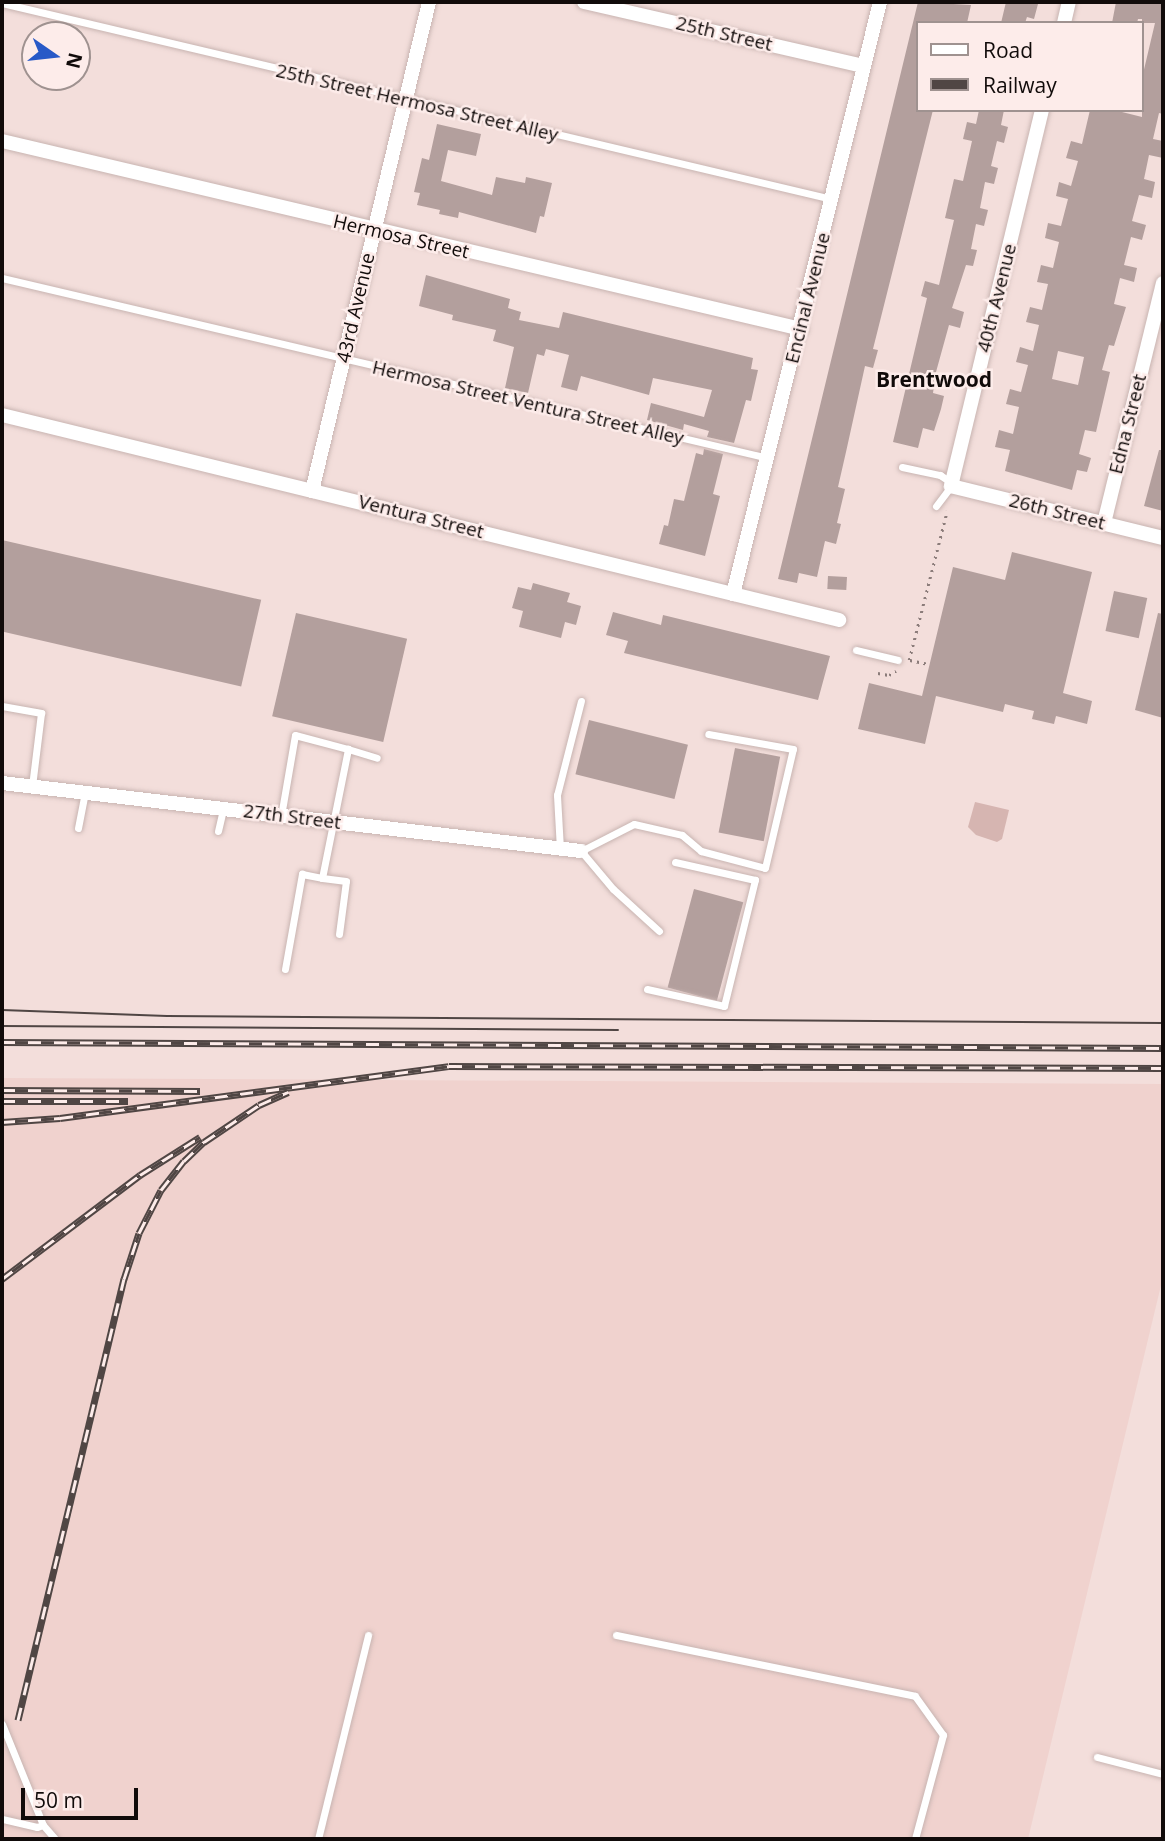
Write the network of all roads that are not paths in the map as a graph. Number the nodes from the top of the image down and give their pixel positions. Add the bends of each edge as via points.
1 (429, 2) edge
2 (584, 2) edge
3 (880, 2) edge
4 (1069, 2) edge
5 (2, 3) edge
6 (1064, 21) edge
7 (864, 66) junction
8 (405, 101) junction
9 (1042, 112) edge
10 (2, 141) edge
11 (832, 199) junction
12 (374, 231) junction
13 (2, 278) edge
14 (1163, 284) edge
15 (801, 329) junction
16 (343, 360) junction
17 (2, 415) edge
18 (769, 458) junction
19 (902, 467) dead end
20 (951, 484) junction
21 (312, 491) junction
22 (936, 506) dead end
23 (1104, 523) junction
24 (1163, 538) edge
25 (733, 594) junction
26 (839, 620) dead end
27 (856, 650) dead end
28 (902, 662) road end
29 (581, 701) dead end
30 (2, 706) edge
31 (708, 734) dead end
32 (348, 748) junction
33 (377, 758) dead end
34 (2, 783) edge
35 (32, 786) junction
36 (85, 793) junction
37 (223, 809) junction
38 (281, 816) junction
39 (332, 822) junction
40 (78, 828) dead end
41 (218, 831) dead end
42 (560, 849) junction
43 (582, 851) junction
44 (675, 862) dead end
45 (322, 878) junction
46 (659, 931) dead end
47 (339, 934) dead end
48 (285, 969) dead end
49 (647, 989) dead end
50 (368, 1635) dead end
51 (616, 1635) dead end
52 (2, 1724) edge
53 (1097, 1757) dead end
54 (1163, 1774) edge
55 (2, 1819) edge
56 (43, 1825) junction
57 (55, 1839) edge
58 (317, 1839) edge
59 (915, 1839) edge

1 - 8 street, 43rd Avenue
2 - 7 street, 25th Street
3 - 7 street, Encinal Avenue
4 - 6 street
5 - 8 lane, 25th Street Hermosa Street Alley
7 - 11 street, Encinal Avenue
8 - 11 lane, 25th Street Hermosa Street Alley
8 - 12 street, 43rd Avenue
9 - 20 street, 40th Avenue
10 - 12 street, Hermosa Street
11 - 15 street, Encinal Avenue
12 - 15 street, Hermosa Street
12 - 16 street, 43rd Avenue
13 - 16 lane, Hermosa Street Ventura Street Alley
14 - 23 street, Edna Street
15 - 18 street, Encinal Avenue
16 - 18 lane, Hermosa Street Ventura Street Alley
16 - 21 street, 43rd Avenue
17 - 21 street, Ventura Street
18 - 25 street, Encinal Avenue
19 - 20 lane via 940,475
20 - 22 lane
20 - 23 street, 26th Street
21 - 25 street, Ventura Street
23 - 24 street, 26th Street
25 - 26 street, Ventura Street
27 - 28 lane
29 - 42 lane via 557,795
30 - 35 lane via 41,713
31 - 43 lane via 793,749 765,868 701,851 682,835 634,824
32 - 33 lane
32 - 38 lane via 295,735
32 - 39 lane
34 - 35 street, 27th Street
35 - 36 street, 27th Street
36 - 37 street, 27th Street
36 - 40 lane
37 - 38 street, 27th Street
37 - 41 lane
38 - 39 street, 27th Street
39 - 42 street, 27th Street
39 - 45 lane
42 - 43 street, 27th Street
43 - 46 lane
44 - 49 lane via 755,880 724,1006
45 - 47 lane via 346,881
45 - 48 lane via 302,874
50 - 58 lane
51 - 59 lane via 915,1696 943,1735
52 - 56 lane
53 - 54 lane
55 - 56 lane
56 - 57 lane

